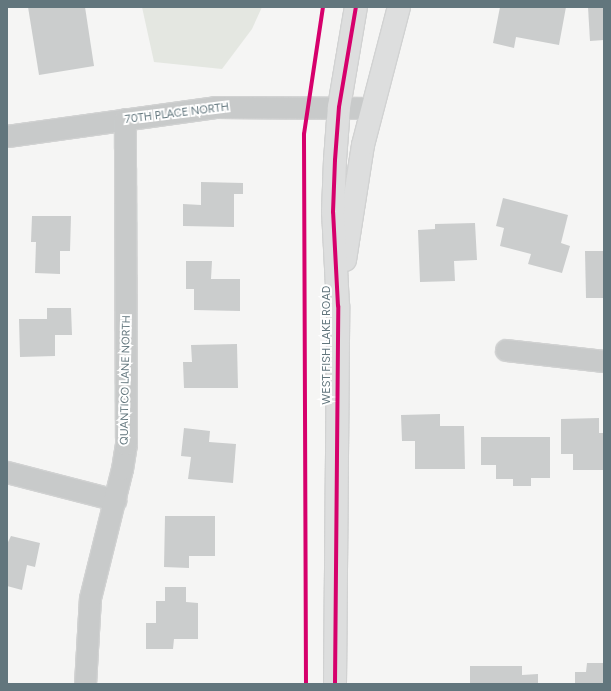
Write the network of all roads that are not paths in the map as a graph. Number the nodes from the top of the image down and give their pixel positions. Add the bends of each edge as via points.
1 (356, 7) edge
2 (399, 7) edge
3 (339, 107) junction
4 (372, 108) junction
5 (125, 119) junction
6 (7, 136) edge
7 (338, 306) junction
8 (506, 350) dead end
9 (604, 361) edge
10 (7, 472) edge
11 (115, 500) junction
12 (85, 684) edge
13 (335, 684) edge

1 - 3 street, WEST FISH LAKE ROAD
2 - 4 street, WEST FISH LAKE ROAD
3 - 4 street, 70TH PLACE NORTH
3 - 5 street, 70TH PLACE NORTH via 215,107
3 - 7 street, WEST FISH LAKE ROAD via 333,212
4 - 7 street, WEST FISH LAKE ROAD
5 - 6 street, 70TH PLACE NORTH
5 - 11 street, QUANTICO LANE NORTH via 127,420 122,469
7 - 13 street, WEST FISH LAKE ROAD
8 - 9 street
10 - 11 street
11 - 12 street, QUANTICO LANE NORTH via 90,598

